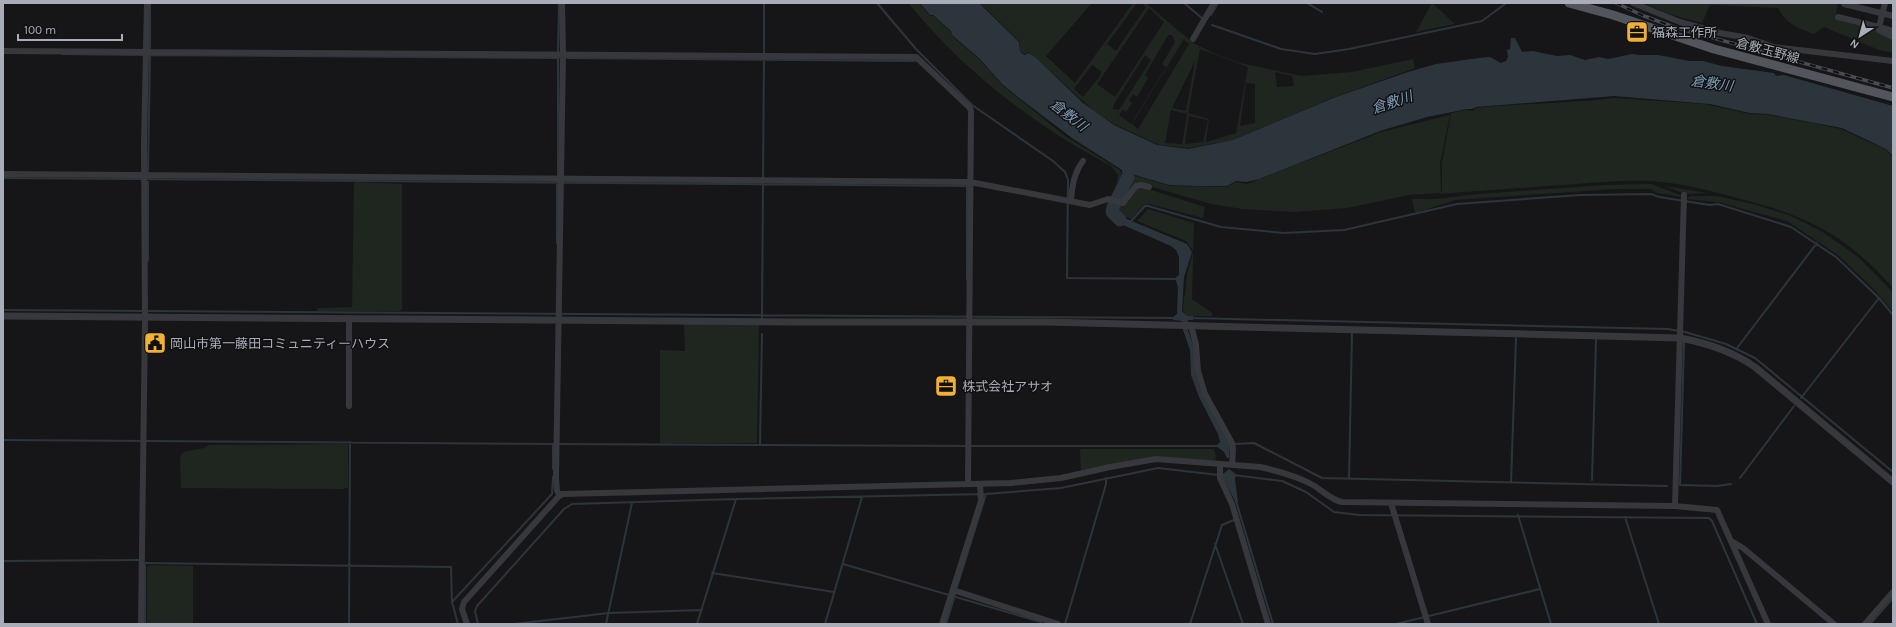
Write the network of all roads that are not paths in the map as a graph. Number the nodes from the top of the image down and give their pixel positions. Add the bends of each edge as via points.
1 (147, 3) edge
2 (562, 3) edge
3 (1214, 3) edge
4 (1570, 3) edge
5 (1633, 3) edge
6 (1885, 3) edge
7 (1844, 4) edge
8 (1882, 13) junction
9 (1893, 16) edge
10 (1838, 17) dead end
11 (1879, 27) junction
12 (1893, 31) edge
13 (1893, 37) edge
14 (1193, 39) dead end
15 (3, 51) edge
16 (149, 52) junction
17 (560, 54) junction
18 (1893, 61) edge
19 (1893, 97) edge
20 (1083, 161) dead end
21 (3, 174) edge
22 (144, 178) junction
23 (561, 181) junction
24 (970, 182) junction
25 (1149, 187) dead end
26 (1684, 198) dead end
27 (1068, 201) junction
28 (144, 312) junction
29 (3, 316) edge
30 (560, 316) junction
31 (349, 318) junction
32 (970, 319) junction
33 (1187, 325) junction
34 (1680, 333) junction
35 (349, 406) dead end
36 (1220, 465) junction
37 (1232, 465) junction
38 (1893, 482) edge
39 (968, 484) junction
40 (980, 484) junction
41 (560, 495) junction
42 (1391, 503) junction
43 (1675, 506) junction
44 (1732, 541) junction
45 (1893, 592) edge
46 (954, 593) junction
47 (1426, 619) edge
48 (141, 624) edge
49 (466, 624) edge
50 (942, 624) edge
51 (1058, 624) edge
52 (1268, 624) edge
53 (1768, 624) edge
54 (1834, 624) edge
55 (1865, 624) edge

1 - 16 street
2 - 17 street
3 - 14 street
4 - 19 main road, 倉敷玉野線 via 1714,49
5 - 18 street via 1680,22 1720,34 1748,38 1774,47
6 - 8 street
7 - 8 street
8 - 9 street
8 - 11 street
10 - 11 street
11 - 12 street
11 - 13 street via 1879,30
15 - 16 street
16 - 17 street
16 - 22 street
17 - 23 street
17 - 24 street via 916,57 970,108
20 - 27 street via 1078,168
21 - 22 street
22 - 23 street
22 - 28 street
23 - 24 street
23 - 30 street
24 - 27 street
24 - 32 street
25 - 27 street via 1136,186 1125,202 1108,199 1090,205
26 - 34 street
28 - 29 street
28 - 31 street
28 - 48 street
30 - 31 street
30 - 32 street
30 - 41 street via 556,478 557,491
31 - 35 street
32 - 33 street
32 - 39 street
33 - 34 street
33 - 37 street via 1196,345 1198,371 1205,394 1232,444
34 - 38 street via 1718,347 1751,364
34 - 43 street
36 - 37 street
36 - 40 street via 1156,459 1061,478
36 - 52 street via 1220,475 1232,504
37 - 42 street via 1260,467 1292,475 1338,502
39 - 40 street
39 - 41 street
40 - 46 street via 981,494
41 - 49 street via 464,602 462,609
42 - 43 street
42 - 47 street
43 - 44 street via 1717,510
44 - 53 street
44 - 54 street
45 - 55 street
46 - 50 street
46 - 51 street

